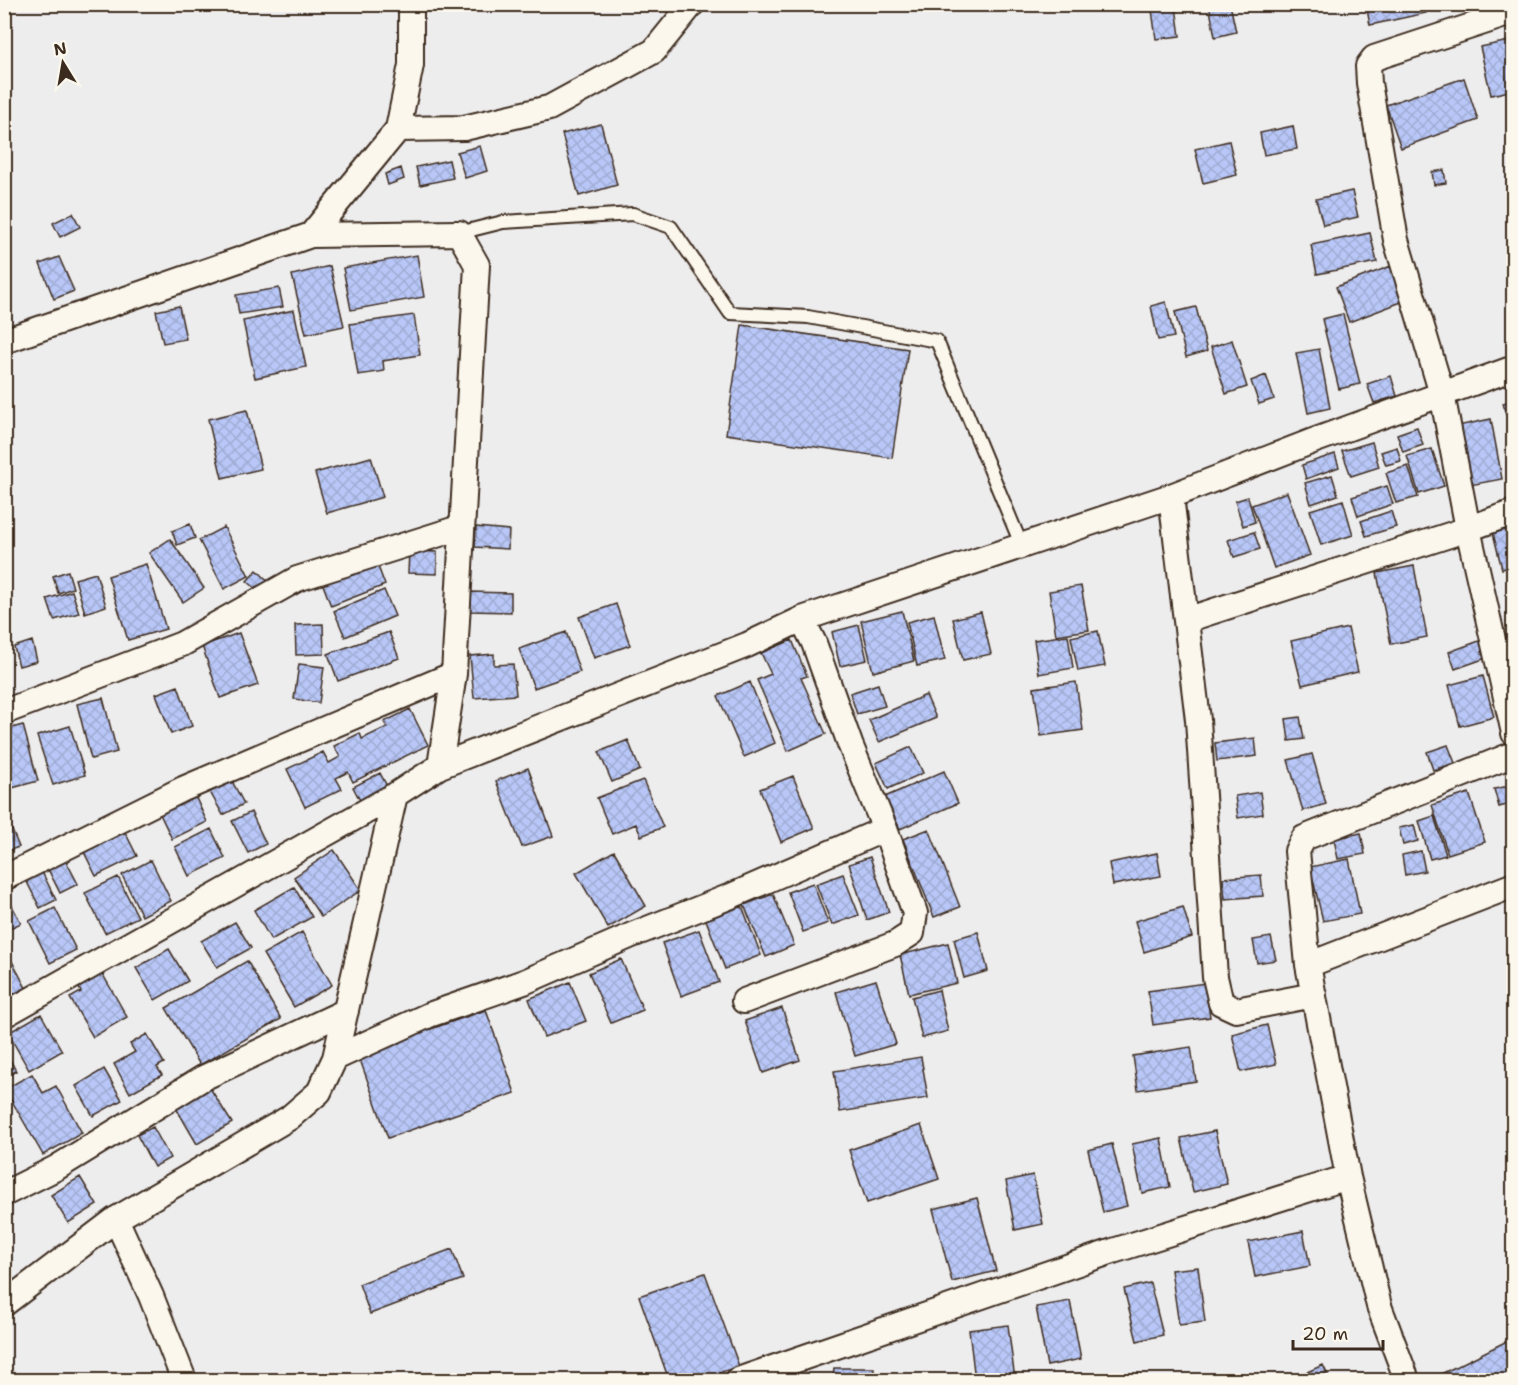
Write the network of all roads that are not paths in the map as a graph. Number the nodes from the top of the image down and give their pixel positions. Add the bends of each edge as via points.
1 (411, 4) edge
2 (692, 4) edge
3 (1514, 12) edge
4 (398, 129) junction
5 (459, 233) junction
6 (311, 235) junction
7 (4, 340) edge
8 (1514, 368) edge
9 (1442, 394) junction
10 (1171, 496) junction
11 (1514, 512) edge
12 (462, 527) junction
13 (1468, 529) junction
14 (1021, 544) junction
15 (802, 619) junction
16 (1186, 620) junction
17 (454, 674) junction
18 (4, 712) edge
19 (1514, 733) edge
20 (1514, 754) edge
21 (440, 766) junction
22 (394, 795) junction
23 (885, 829) junction
24 (4, 878) edge
25 (1514, 885) edge
26 (1308, 965) junction
27 (1314, 995) junction
28 (744, 1001) dead end
29 (346, 1011) junction
30 (4, 1015) edge
31 (335, 1058) junction
32 (1348, 1177) junction
33 (4, 1194) edge
34 (116, 1219) junction
35 (4, 1304) edge
36 (184, 1380) edge
37 (738, 1380) edge
38 (1407, 1380) edge

1 - 4 street via 411,65
2 - 4 street via 654,51 549,108 464,128
3 - 9 street via 1374,57 1368,66 1396,240
4 - 6 street
5 - 6 street
5 - 12 street via 477,265
5 - 14 lane via 503,222 633,214 671,227 729,313 808,317 937,341
6 - 7 street
8 - 9 street
9 - 10 street
9 - 13 street
10 - 14 street
10 - 16 street
11 - 13 street
12 - 17 street
12 - 18 street via 297,579 182,644
13 - 16 street
13 - 19 street
14 - 15 street
15 - 21 street via 747,645
15 - 23 street
16 - 27 street via 1215,977 1221,1003 1236,1010
17 - 21 street
17 - 24 street via 183,789
20 - 26 street via 1304,838 1297,851
21 - 22 street
22 - 29 street
22 - 30 street
23 - 28 street via 915,914 912,933 895,944
23 - 31 street via 524,982 429,1015
25 - 26 street
26 - 27 street
27 - 32 street
29 - 31 street
29 - 33 street via 203,1078 56,1168
31 - 34 street via 319,1092 289,1118
32 - 37 street via 1113,1251
32 - 38 street via 1379,1306
34 - 35 street
34 - 36 street

